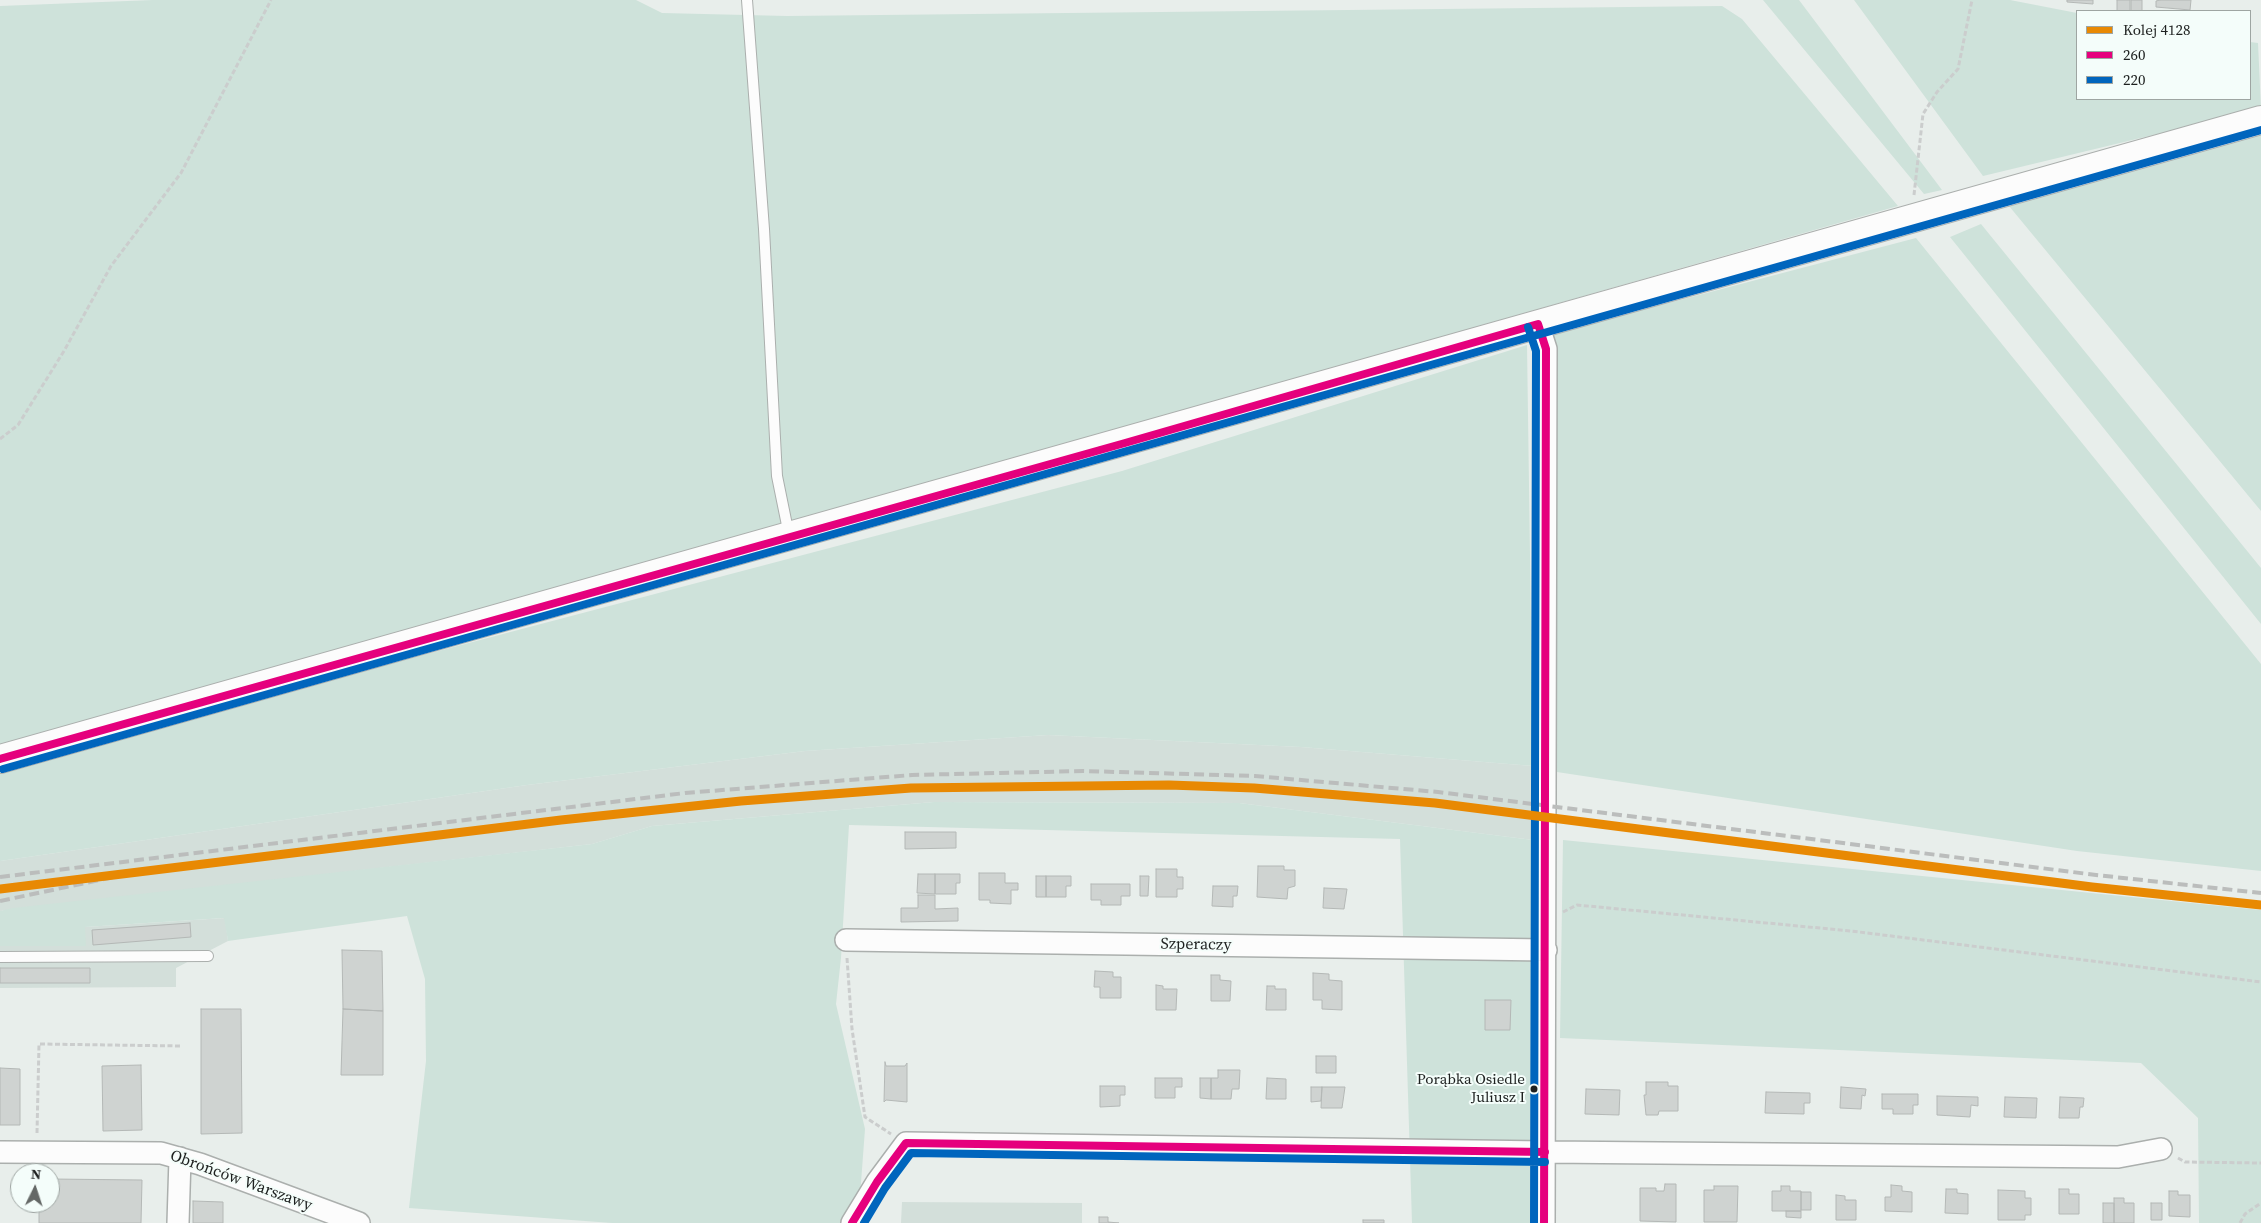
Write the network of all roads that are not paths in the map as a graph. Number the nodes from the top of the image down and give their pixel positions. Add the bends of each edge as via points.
1 (747, 0) edge
2 (2261, 120) edge
3 (1538, 324) junction
4 (790, 536) junction
5 (0, 759) edge
6 (846, 940) road end
7 (1546, 950) junction
8 (208, 956) dead end
9 (0, 957) edge
10 (2161, 1149) road end
11 (0, 1152) edge
12 (1545, 1152) junction
13 (180, 1158) junction
14 (178, 1223) edge
15 (359, 1223) edge
16 (852, 1223) edge
17 (1544, 1223) edge

1 - 4 lane via 764,229 777,476
2 - 3 street
3 - 4 street
3 - 7 street via 1546,349
4 - 5 street
6 - 7 street, Szperaczy
7 - 12 street
8 - 9 lane
10 - 12 street via 2118,1156
11 - 13 street, Obrońców Warszawy via 161,1153
12 - 16 street via 906,1144
12 - 17 street
13 - 14 street
13 - 15 street, Obrońców Warszawy

